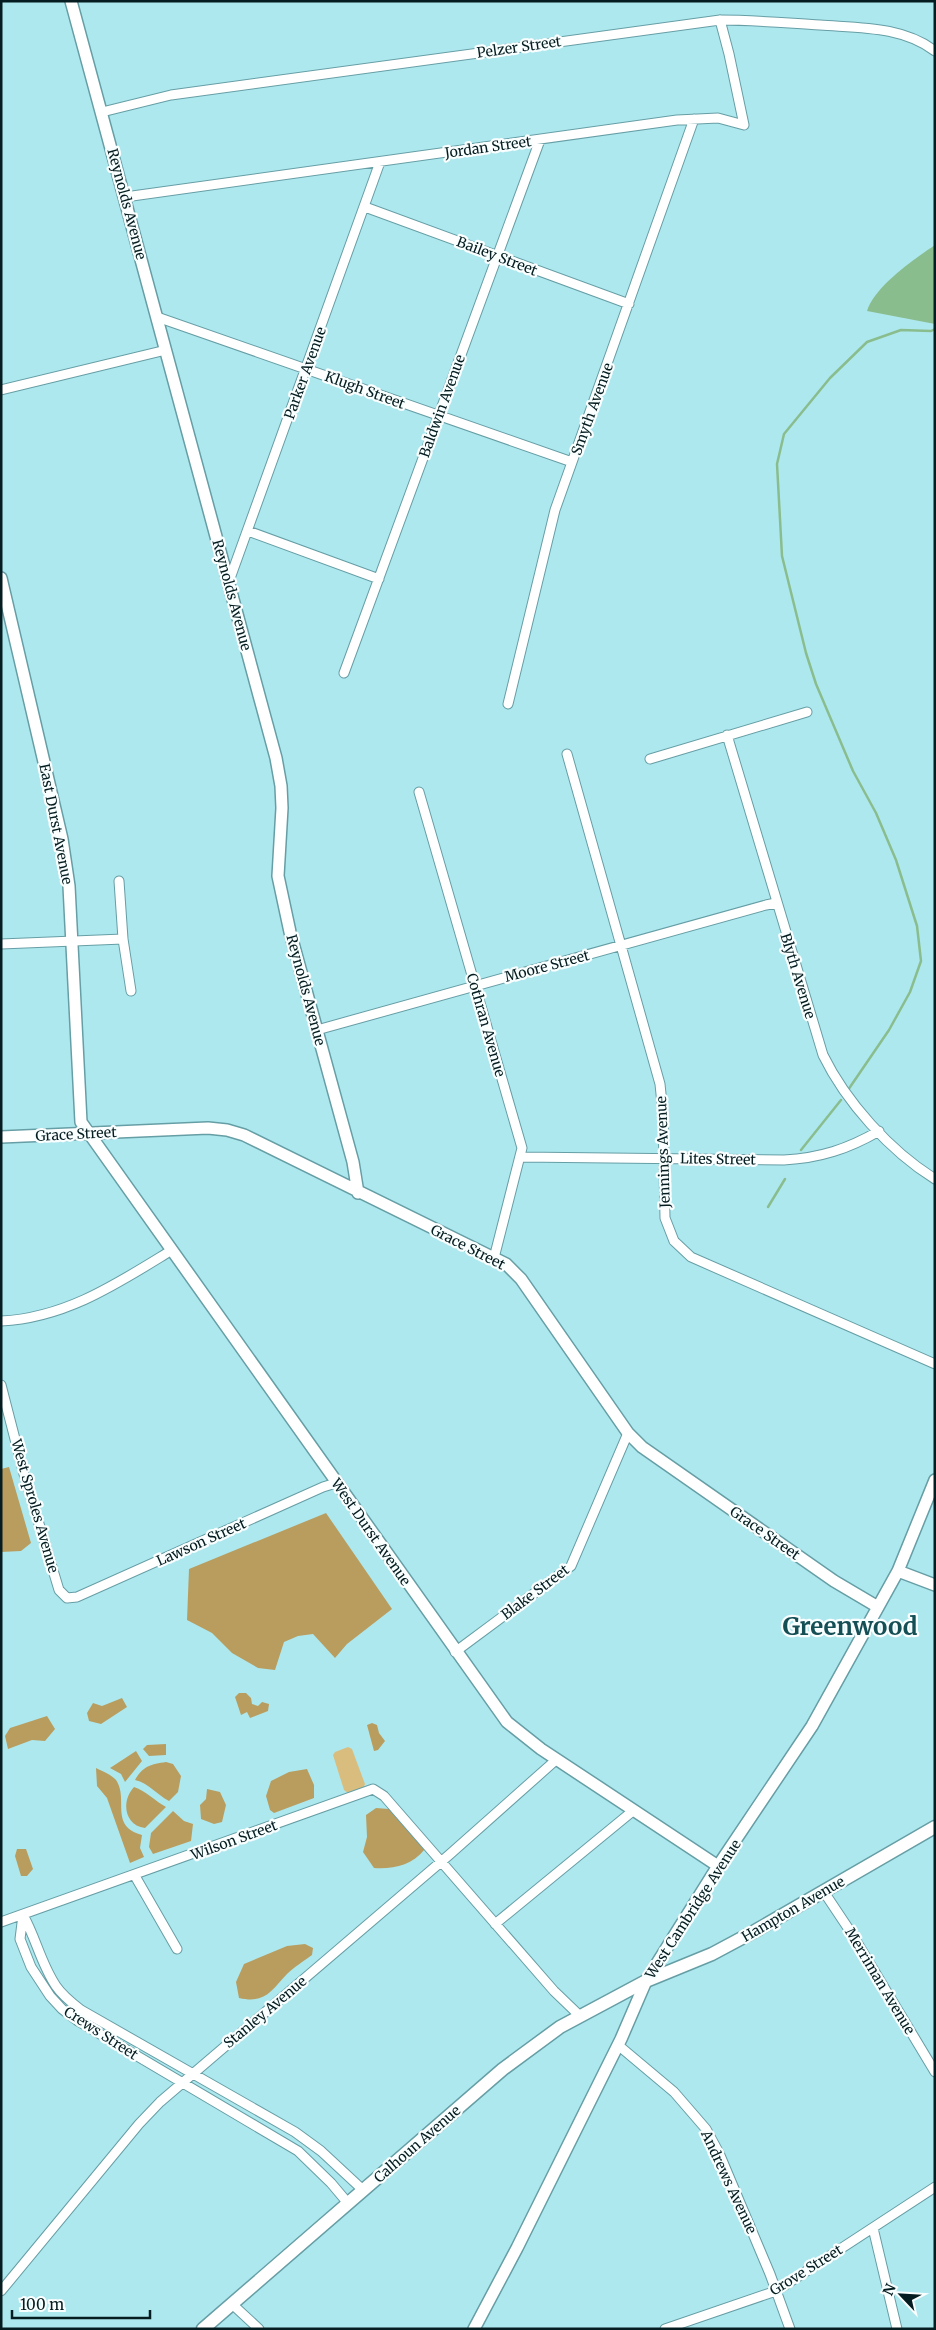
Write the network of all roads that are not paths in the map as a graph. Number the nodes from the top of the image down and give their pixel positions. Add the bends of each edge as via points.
1 (71, 1) edge
2 (720, 20) junction
3 (935, 50) edge
4 (102, 112) junction
5 (694, 119) junction
6 (540, 140) junction
7 (380, 162) junction
8 (125, 198) junction
9 (365, 207) junction
10 (497, 256) junction
11 (629, 304) junction
12 (158, 317) junction
13 (166, 350) junction
14 (306, 369) junction
15 (1, 390) edge
16 (439, 416) junction
17 (572, 462) junction
18 (248, 531) junction
19 (1, 578) edge
20 (379, 579) junction
21 (228, 584) junction
22 (344, 673) dead end
23 (508, 704) dead end
24 (807, 712) dead end
25 (727, 735) junction
26 (567, 754) dead end
27 (650, 759) dead end
28 (419, 792) dead end
29 (119, 881) dead end
30 (776, 903) junction
31 (123, 939) junction
32 (72, 942) junction
33 (1, 944) edge
34 (621, 946) junction
35 (475, 986) junction
36 (131, 990) dead end
37 (317, 1030) junction
38 (880, 1131) junction
39 (88, 1134) junction
40 (1, 1137) edge
41 (521, 1157) junction
42 (664, 1158) junction
43 (935, 1179) edge
44 (358, 1192) junction
45 (172, 1250) junction
46 (494, 1258) junction
47 (1, 1321) edge
48 (935, 1364) edge
49 (1, 1385) edge
50 (628, 1433) junction
51 (935, 1480) edge
52 (336, 1483) junction
53 (898, 1571) junction
54 (935, 1586) edge
55 (65, 1597) joint
56 (878, 1607) junction
57 (455, 1652) junction
58 (557, 1759) junction
59 (634, 1810) junction
60 (935, 1827) edge
61 (441, 1862) junction
62 (718, 1866) junction
63 (135, 1876) junction
64 (824, 1892) junction
65 (23, 1915) junction
66 (1, 1922) edge
67 (495, 1924) junction
68 (177, 1949) dead end
69 (646, 1981) junction
70 (580, 2016) junction
71 (618, 2045) junction
72 (935, 2072) edge
73 (192, 2074) junction
74 (182, 2083) junction
75 (935, 2187) edge
76 (363, 2190) junction
77 (347, 2202) junction
78 (872, 2228) junction
79 (1, 2291) edge
80 (776, 2291) junction
81 (232, 2304) junction
82 (203, 2329) edge
83 (259, 2329) edge
84 (474, 2329) edge
85 (666, 2329) edge
86 (790, 2329) edge
87 (897, 2329) edge

1 - 4 main road, Reynolds Avenue
2 - 3 street, Pelzer Street via 884,30 909,36
2 - 4 street, Pelzer Street via 171,95
2 - 5 street, Jordan Street via 744,125 718,118
4 - 8 main road, Reynolds Avenue
5 - 6 street, Jordan Street
5 - 11 street, Smyth Avenue
6 - 7 street, Jordan Street
6 - 10 street, Baldwin Avenue
7 - 8 street, Jordan Street
7 - 9 street, Parker Avenue
8 - 12 main road, Reynolds Avenue
9 - 10 street, Bailey Street
9 - 14 street, Parker Avenue
10 - 11 street, Bailey Street
10 - 16 street, Baldwin Avenue
11 - 17 street, Smyth Avenue
12 - 13 main road, Reynolds Avenue
12 - 14 street, Klugh Street
13 - 15 street
13 - 21 main road, Reynolds Avenue
14 - 16 street, Klugh Street
14 - 18 street, Parker Avenue
16 - 17 street, Klugh Street
16 - 20 street, Baldwin Avenue
17 - 23 street, Smyth Avenue via 549,529
18 - 20 street
18 - 21 street, Parker Avenue
19 - 32 main road, East Durst Avenue via 62,839
20 - 22 street, Baldwin Avenue
21 - 37 main road, Reynolds Avenue via 279,771 282,808 278,876
24 - 25 street
25 - 27 street
25 - 30 street, Blyth Avenue
26 - 34 street, Jennings Avenue
28 - 35 street, Cothran Avenue
29 - 31 street
30 - 34 street, Moore Street
30 - 38 street, Blyth Avenue via 823,1055 847,1096
31 - 32 street
31 - 36 street
32 - 33 street
32 - 39 main road, East Durst Avenue via 79,1110
34 - 35 street, Moore Street
34 - 42 street, Jennings Avenue via 660,1084
35 - 37 street, Moore Street
35 - 41 street, Cothran Avenue via 522,1148
37 - 44 main road, Reynolds Avenue via 353,1162
38 - 42 street, Lites Street via 844,1150 807,1159
38 - 43 street, Blyth Avenue via 911,1162
39 - 40 main road, Grace Street
39 - 44 main road, Grace Street via 208,1128 227,1130 244,1135
39 - 45 main road, West Durst Avenue
41 - 42 street, Lites Street
41 - 46 street, Cothran Avenue
42 - 48 street, Jennings Avenue via 666,1223 674,1241 687,1254
44 - 46 main road, Grace Street
45 - 47 street via 80,1303 34,1317
45 - 52 main road, West Durst Avenue
46 - 50 main road, Grace Street via 506,1264 521,1279
49 - 55 street, West Sproles Avenue via 59,1590
50 - 56 main road, Grace Street via 834,1581
50 - 57 street, Blake Street via 571,1566
51 - 53 main road, West Cambridge Avenue
52 - 55 street, Lawson Street via 77,1597
52 - 57 main road, West Durst Avenue
53 - 54 main road
53 - 56 main road, West Cambridge Avenue
56 - 62 main road, West Cambridge Avenue via 812,1726
57 - 58 main road, West Durst Avenue via 507,1722
58 - 59 main road, West Durst Avenue
58 - 61 street, Stanley Avenue
59 - 62 main road, West Durst Avenue
59 - 67 street
60 - 64 main road, Hampton Avenue
61 - 63 street, Wilson Street via 384,1796 373,1790
61 - 67 street, Wilson Street
61 - 73 street, Stanley Avenue
62 - 69 main road, West Cambridge Avenue
63 - 65 street, Wilson Street
63 - 68 street
64 - 69 main road, Hampton Avenue via 712,1954
64 - 72 street, Merriman Avenue
65 - 66 street, Wilson Street
65 - 73 street, Crews Street via 43,1963 67,1998 81,2010
65 - 74 street, Crews Street via 20,1939 31,1967 62,2009
67 - 70 street, Wilson Street
69 - 70 main road, Calhoun Avenue
69 - 71 main road, West Cambridge Avenue
70 - 76 main road, Calhoun Avenue via 503,2069
71 - 80 street, Andrews Avenue via 674,2092 706,2130 719,2153
71 - 84 main road, West Cambridge Avenue via 518,2248
73 - 74 street, Stanley Avenue
73 - 76 street, Crews Street via 294,2132 321,2151
74 - 77 street, Crews Street via 298,2151
74 - 79 street, Stanley Avenue via 139,2124
75 - 78 street, Grove Street
76 - 77 main road, Calhoun Avenue
77 - 81 main road, Calhoun Avenue
78 - 80 street, Grove Street
78 - 87 street
80 - 85 street, Grove Street
80 - 86 street, Andrews Avenue
81 - 82 main road, Calhoun Avenue
81 - 83 street

